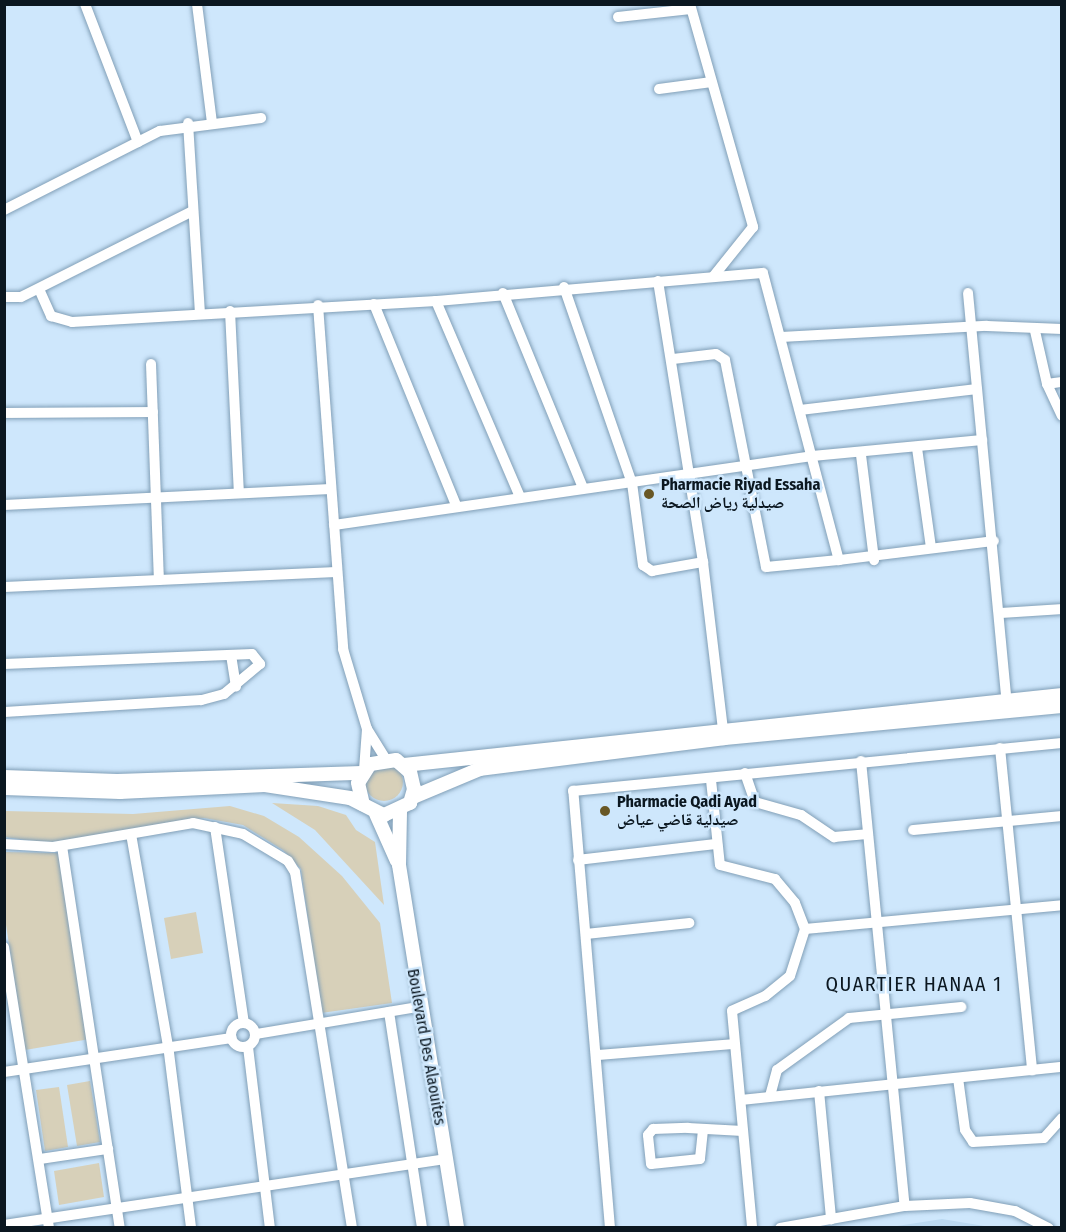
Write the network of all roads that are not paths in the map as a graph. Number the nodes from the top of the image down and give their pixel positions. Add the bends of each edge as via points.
1 (85, 4) edge
2 (197, 4) edge
3 (691, 7) edge
4 (618, 17) dead end
5 (712, 82) junction
6 (659, 89) dead end
7 (261, 118) dead end
8 (212, 122) junction
9 (188, 123) junction
10 (138, 142) junction
11 (4, 210) edge
12 (194, 211) junction
13 (713, 277) junction
14 (658, 281) junction
15 (564, 287) junction
16 (39, 289) junction
17 (968, 293) dead end
18 (503, 294) junction
19 (4, 297) edge
20 (435, 302) junction
21 (374, 304) junction
22 (318, 305) junction
23 (230, 311) junction
24 (200, 314) junction
25 (971, 326) junction
26 (1062, 329) edge
27 (1035, 331) junction
28 (781, 337) junction
29 (673, 359) junction
30 (151, 364) dead end
31 (1062, 382) edge
32 (1047, 384) junction
33 (975, 389) junction
34 (800, 410) junction
35 (153, 412) junction
36 (4, 414) edge
37 (1062, 416) edge
38 (982, 440) junction
39 (917, 448) junction
40 (861, 454) junction
41 (812, 456) junction
42 (748, 466) junction
43 (690, 475) junction
44 (632, 483) junction
45 (583, 488) junction
46 (331, 489) junction
47 (239, 493) junction
48 (155, 498) junction
49 (520, 498) junction
50 (4, 506) edge
51 (457, 507) junction
52 (334, 525) junction
53 (994, 541) junction
54 (931, 547) junction
55 (839, 560) junction
56 (874, 560) junction
57 (703, 562) junction
58 (337, 572) junction
59 (159, 580) junction
60 (4, 586) edge
61 (1062, 609) edge
62 (1002, 613) junction
63 (231, 655) junction
64 (4, 664) edge
65 (236, 687) junction
66 (1062, 695) edge
67 (1007, 706) junction
68 (1062, 706) edge
69 (4, 712) edge
70 (367, 729) junction
71 (723, 733) junction
72 (1062, 743) edge
73 (1000, 748) junction
74 (386, 759) junction
75 (861, 761) junction
76 (404, 765) junction
77 (363, 771) junction
78 (745, 773) junction
79 (4, 777) edge
80 (711, 780) junction
81 (4, 788) edge
82 (412, 797) junction
83 (363, 804) junction
84 (400, 812) junction
85 (375, 813) junction
86 (1062, 816) edge
87 (1007, 821) junction
88 (215, 827) junction
89 (913, 830) dead end
90 (131, 834) junction
91 (867, 834) junction
92 (4, 844) edge
93 (717, 844) junction
94 (62, 846) junction
95 (578, 860) junction
96 (399, 865) junction
97 (1062, 905) edge
98 (1013, 910) junction
99 (875, 921) junction
100 (689, 923) dead end
101 (805, 929) junction
102 (586, 934) junction
103 (4, 947) edge
104 (961, 1007) dead end
105 (418, 1008) junction
106 (389, 1012) junction
107 (883, 1012) junction
108 (244, 1023) junction
109 (315, 1024) junction
110 (256, 1034) junction
111 (231, 1038) junction
112 (735, 1044) junction
113 (168, 1045) junction
114 (248, 1047) junction
115 (597, 1055) junction
116 (95, 1058) junction
117 (1062, 1067) edge
118 (25, 1069) junction
119 (1032, 1070) junction
120 (4, 1072) edge
121 (958, 1078) junction
122 (891, 1084) junction
123 (819, 1091) junction
124 (770, 1096) junction
125 (741, 1100) junction
126 (1062, 1118) edge
127 (703, 1130) junction
128 (743, 1131) junction
129 (108, 1149) junction
130 (40, 1159) junction
131 (445, 1159) junction
132 (412, 1164) junction
133 (344, 1174) junction
134 (264, 1186) junction
135 (188, 1198) junction
136 (905, 1206) junction
137 (117, 1208) junction
138 (831, 1218) junction
139 (49, 1223) edge
140 (4, 1225) edge
141 (120, 1227) edge
142 (191, 1227) edge
143 (270, 1227) edge
144 (352, 1227) edge
145 (422, 1227) edge
146 (457, 1227) edge
147 (610, 1227) edge
148 (752, 1227) edge
149 (780, 1227) edge
150 (1049, 1227) edge

1 - 10 street
2 - 8 street
3 - 4 street
3 - 5 street
5 - 6 street
5 - 13 street via 753,226
7 - 8 street
8 - 9 street
9 - 10 street
9 - 12 street
10 - 11 street
12 - 16 street
12 - 24 street
13 - 14 street
13 - 28 street via 763,273
14 - 15 street
14 - 29 street
15 - 18 street
15 - 44 street
16 - 19 street via 11,300
16 - 24 street via 51,316 62,322
17 - 25 street
18 - 20 street
18 - 45 street
20 - 21 street
20 - 49 street
21 - 22 street
21 - 51 street
22 - 23 street
22 - 46 street
23 - 24 street
23 - 47 street
25 - 27 street
25 - 28 street
25 - 33 street
26 - 27 street
27 - 32 street
28 - 34 street
29 - 42 street via 716,354 725,360
29 - 43 street
30 - 35 street
31 - 32 street
32 - 37 street
33 - 34 street
33 - 38 street
34 - 41 street
35 - 36 street
35 - 48 street
38 - 39 street
38 - 53 street
39 - 40 street
39 - 54 street
40 - 41 street
40 - 56 street
41 - 42 street
41 - 55 street
42 - 43 street
42 - 55 street via 766,567
43 - 44 street
43 - 57 street
44 - 45 street
44 - 57 street via 646,569
45 - 49 street
46 - 47 street
46 - 52 street
47 - 48 street
48 - 50 street
48 - 59 street
49 - 51 street
51 - 52 street
52 - 58 street
53 - 54 street
53 - 62 street
54 - 56 street
55 - 56 street
57 - 71 street
58 - 59 street
58 - 70 street via 344,658
59 - 60 street
61 - 62 street
62 - 67 street
63 - 64 street
63 - 65 street
63 - 65 street via 252,654 260,660
65 - 69 street via 201,700
66 - 67 main road
67 - 68 main road
67 - 71 main road
70 - 74 street
70 - 77 street
71 - 76 main road
71 - 82 main road via 480,769
72 - 73 street
73 - 75 street
73 - 87 street
74 - 76 main road
74 - 77 main road
75 - 78 street
75 - 91 street
76 - 82 main road via 414,780
77 - 79 main road via 117,781
77 - 83 main road
78 - 80 street
78 - 91 street via 755,802 801,815 834,837
80 - 93 street
80 - 95 street via 576,789 572,798
81 - 83 main road via 120,792 265,785
82 - 84 main road
83 - 85 main road
84 - 85 main road
84 - 96 main road
85 - 96 main road
86 - 87 street
87 - 89 street
87 - 98 street
88 - 90 street via 193,824
88 - 108 street
88 - 109 street via 243,834 288,861 295,872
90 - 94 street
90 - 113 street
91 - 99 street
92 - 94 street
93 - 95 street
93 - 101 street via 723,868 775,879 795,903
94 - 116 street
95 - 102 street
96 - 105 main road, Boulevard Des Alaouites
97 - 98 street
98 - 99 street
98 - 119 street
99 - 101 street
99 - 107 street
100 - 102 street
101 - 112 street via 790,976 765,996 732,1011
102 - 115 street
103 - 118 street
104 - 107 street
105 - 106 street
105 - 131 main road, Boulevard Des Alaouites
106 - 109 street
106 - 132 street
107 - 122 street
107 - 124 street via 849,1018 777,1070
108 - 110 street
108 - 111 street via 232,1030
109 - 110 street
109 - 133 street
110 - 114 street
111 - 113 street
111 - 114 street
112 - 115 street
112 - 125 street
113 - 116 street
113 - 135 street
114 - 134 street
115 - 147 street
116 - 118 street
116 - 129 street
117 - 119 street
118 - 120 street
118 - 130 street
119 - 121 street
121 - 122 street
121 - 126 street via 965,1130 973,1142 1044,1138
122 - 123 street
122 - 136 street
123 - 124 street
123 - 138 street
124 - 125 street
125 - 128 street
127 - 127 street via 700,1159 651,1164 649,1132
127 - 128 street
128 - 148 street
129 - 130 street
129 - 137 street
130 - 139 street
131 - 132 street
131 - 146 main road, Boulevard Des Alaouites
132 - 133 street
132 - 145 street
133 - 134 street
133 - 144 street
134 - 135 street
134 - 143 street
135 - 137 street
135 - 142 street
136 - 138 street
136 - 150 street via 970,1203 1015,1211
137 - 139 street
137 - 141 street
138 - 149 street
139 - 140 street

